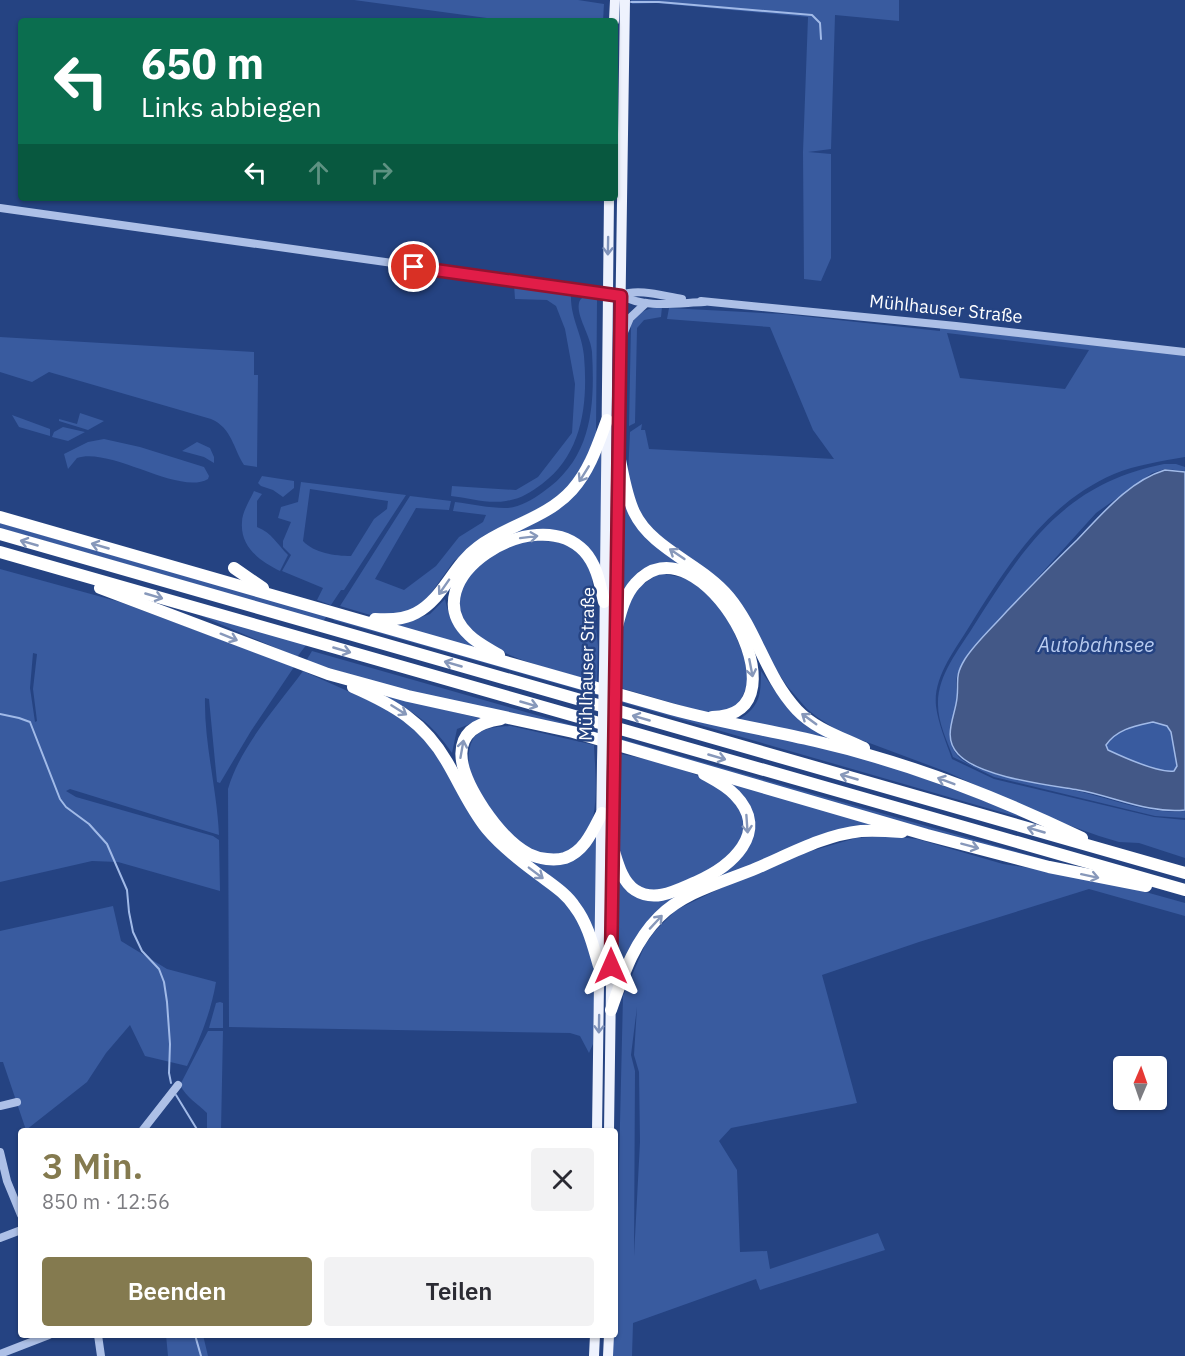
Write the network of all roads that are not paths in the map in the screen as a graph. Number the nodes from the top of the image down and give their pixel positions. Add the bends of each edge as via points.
1 (615, 0) edge
2 (625, 0) edge
3 (614, 18) edge
4 (609, 201) edge
5 (0, 208) edge
6 (607, 295) junction
7 (621, 296) junction
8 (704, 302) junction
9 (646, 303) junction
10 (620, 340) junction
11 (1185, 352) edge
12 (607, 420) junction
13 (619, 455) junction
14 (0, 517) edge
15 (0, 534) edge
16 (0, 552) edge
17 (38, 563) junction
18 (234, 568) dead end
19 (277, 596) junction
20 (604, 602) junction
21 (348, 616) junction
22 (616, 630) junction
23 (522, 667) junction
24 (328, 674) junction
25 (692, 715) junction
26 (514, 719) junction
27 (676, 762) junction
28 (901, 766) junction
29 (602, 813) junction
30 (927, 835) junction
31 (612, 845) junction
32 (1113, 852) junction
33 (1185, 873) edge
34 (1182, 889) edge
35 (599, 966) junction
36 (611, 1010) junction
37 (178, 1084) dead end
38 (17, 1102) dead end
39 (0, 1106) edge
40 (144, 1128) edge
41 (597, 1128) edge
42 (609, 1128) edge
43 (0, 1152) edge
44 (4, 1182) edge
45 (18, 1209) edge
46 (18, 1231) edge
47 (0, 1238) edge
48 (41, 1338) edge
49 (98, 1338) edge
50 (595, 1338) edge
51 (609, 1338) edge
52 (0, 1354) edge
53 (101, 1356) edge
54 (594, 1356) edge
55 (608, 1356) edge

1 - 3 main road
2 - 7 main road, Mühlhauser Straße
4 -> 6 main road, Mühlhauser Straße
5 - 6 street
6 - 7 street
6 - 12 main road, Mühlhauser Straße
7 - 8 street, Mühlhauser Straße via 638,292
7 - 9 street, Mühlhauser Straße
7 - 10 main road, Mühlhauser Straße
8 - 9 street, Mühlhauser Straße
8 - 11 street, Mühlhauser Straße
9 - 10 street via 630,318
10 - 13 main road, Mühlhauser Straße
12 - 20 main road, Mühlhauser Straße
12 -> 21 highway via 589,465 567,495 539,515 476,548 426,607 396,620
13 - 22 main road, Mühlhauser Straße
28 -> 13 highway via 826,731 798,711 728,596 705,573 641,524 630,501
19 -> 14 highway
32 -> 15 highway
16 - 17 highway
17 -> 24 highway
17 -> 34 highway
18 - 19 highway
19 - 21 highway
23 -> 20 highway via 473,639 458,619 457,589 479,558 519,538 540,535 566,540 579,546 593,563
20 - 29 main road, Mühlhauser Straße, bridge
21 - 23 highway
22 -> 25 highway via 630,591 639,579 658,570 687,573 717,597 744,639 753,686 747,702 732,714
22 - 31 main road, Mühlhauser Straße, bridge
23 - 25 highway
24 - 26 highway via 418,699
24 -> 35 highway via 389,704 423,729 448,762 486,828 575,906
25 - 28 highway via 816,741
26 - 27 highway
29 -> 26 highway via 584,845 565,858 553,860 522,850 494,823 468,783 461,749 467,734 476,726
27 - 30 highway
27 -> 31 highway via 722,785 742,804 748,833 740,853 708,877 653,896 641,894 628,884
32 -> 28 highway via 1041,818
29 - 35 main road, Mühlhauser Straße
30 -> 34 highway via 1114,881
36 -> 30 highway via 640,941 660,917 682,900 833,838 861,831
31 - 36 main road, Mühlhauser Straße
32 - 33 highway
35 -> 41 main road, Mühlhauser Straße
36 - 42 main road, Mühlhauser Straße
37 - 40 street
38 - 39 street
43 - 44 street
44 - 45 street
46 - 47 street
48 - 52 street
49 - 53 street
50 - 54 main road
51 - 55 main road

